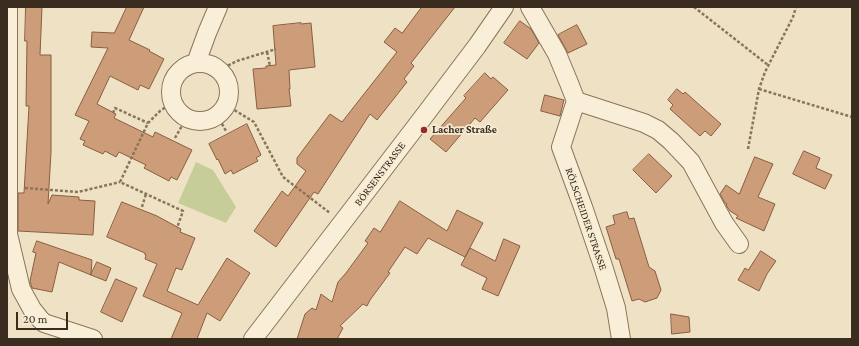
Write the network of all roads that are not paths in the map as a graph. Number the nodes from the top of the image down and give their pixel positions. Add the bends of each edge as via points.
1 (8, 7) edge
2 (218, 7) edge
3 (504, 7) edge
4 (530, 7) edge
5 (196, 63) junction
6 (576, 101) junction
7 (739, 244) dead end
8 (93, 339) edge
9 (253, 339) edge
10 (621, 339) edge

1 - 8 street via 8,234 20,284 24,296 44,323
2 - 5 street
3 - 9 street, BÖRSENSTRASSE
4 - 6 street via 557,54
5 - 5 street via 183,68 172,82 173,102 181,114 187,117 196,120 211,119 222,110 229,95 229,87 219,70 208,64
6 - 7 street via 644,123 671,141 691,162 724,223
6 - 10 street, RÖLSCHEIDER STRASSE via 561,147 610,287

